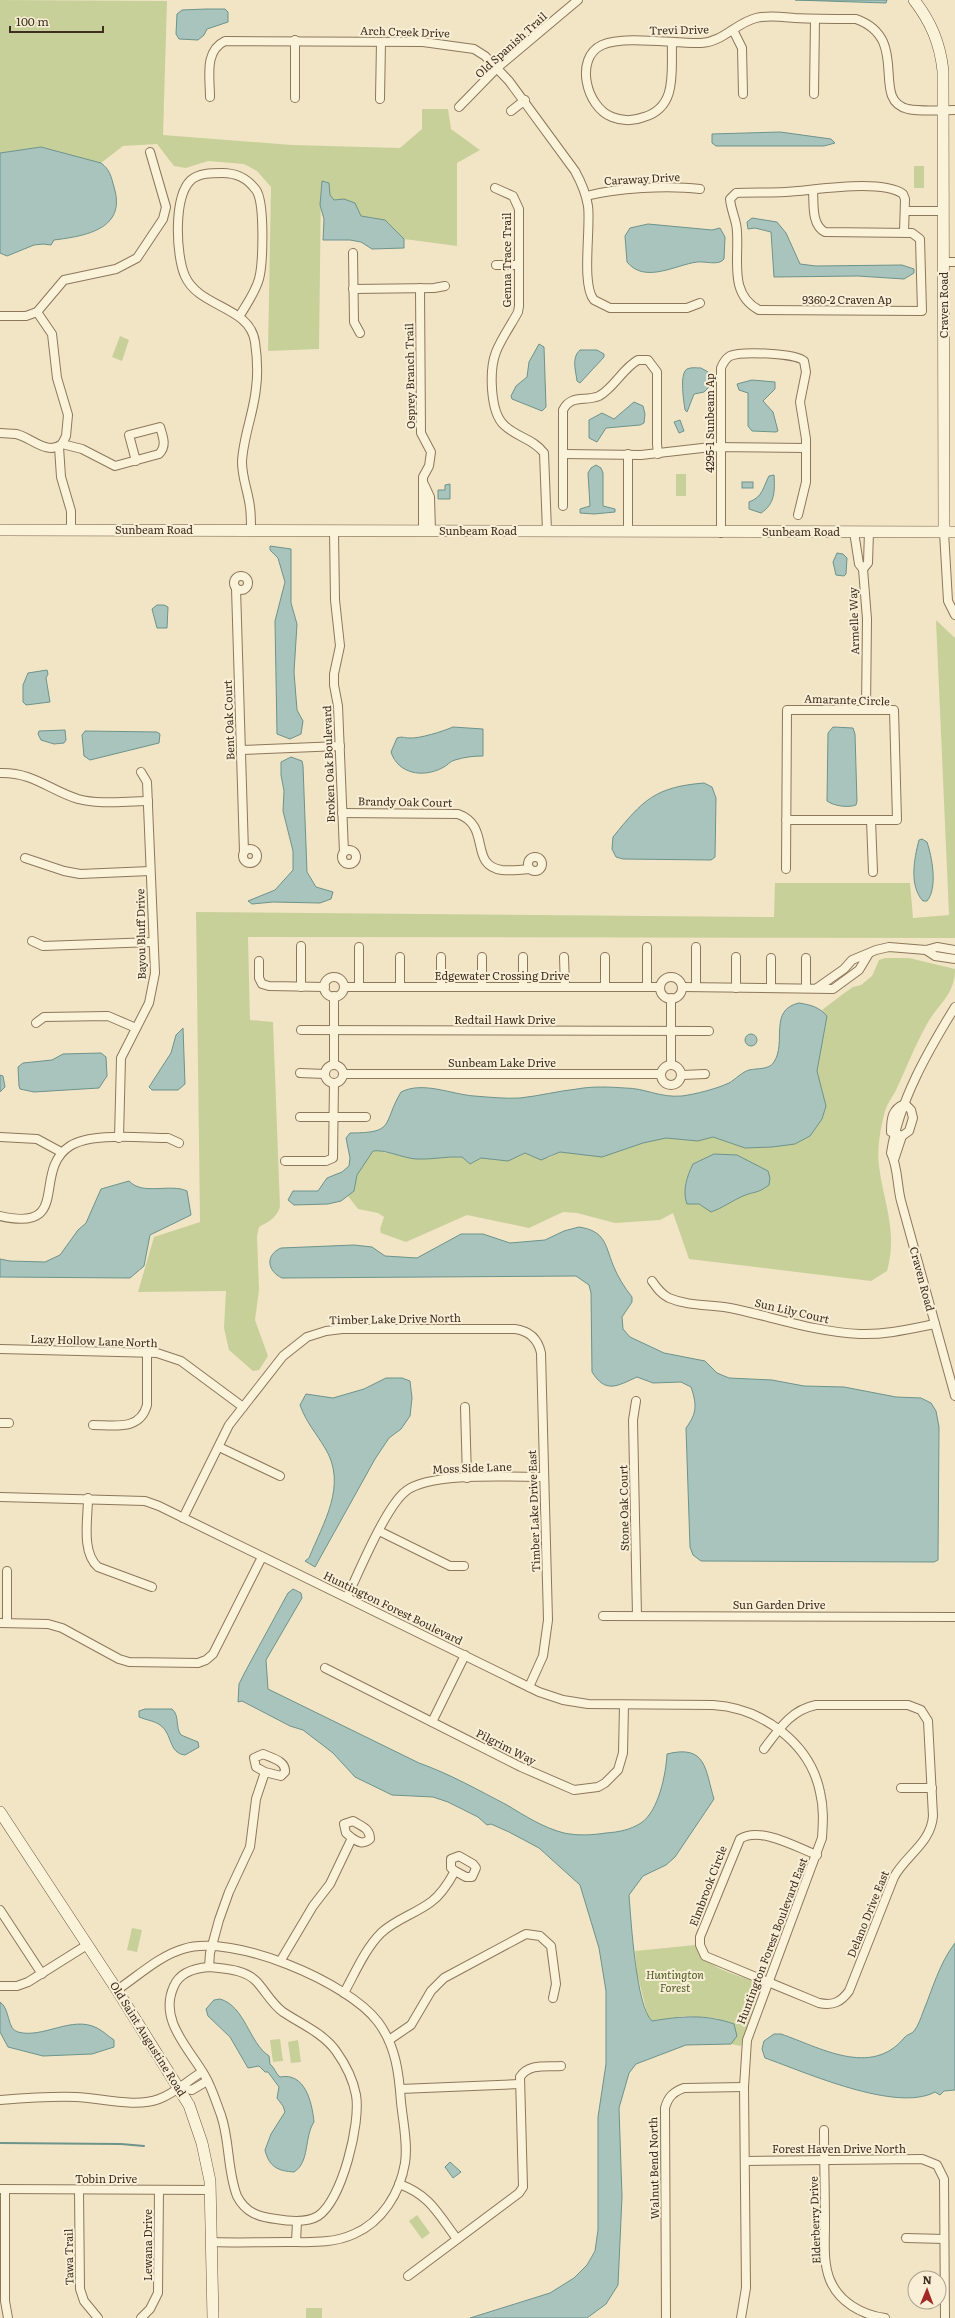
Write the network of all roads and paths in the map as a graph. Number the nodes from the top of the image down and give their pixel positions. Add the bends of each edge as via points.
1 (578, 0) edge
2 (914, 0) edge
3 (814, 19) junction
4 (732, 30) junction
5 (295, 40) junction
6 (381, 42) junction
7 (672, 42) junction
8 (497, 68) junction
9 (743, 94) dead end
10 (814, 94) dead end
11 (210, 97) dead end
12 (295, 98) dead end
13 (380, 99) dead end
14 (525, 100) junction
15 (459, 107) dead end
16 (943, 110) junction
17 (955, 110) edge
18 (511, 111) dead end
19 (150, 152) dead end
20 (495, 188) dead end
21 (700, 189) dead end
22 (813, 190) junction
23 (586, 196) junction
24 (166, 207) junction
25 (179, 209) junction
26 (905, 211) junction
27 (944, 211) junction
28 (904, 233) junction
29 (353, 253) dead end
30 (950, 262) edge
31 (496, 265) dead end
32 (519, 265) junction
33 (445, 286) dead end
34 (420, 288) junction
35 (353, 289) junction
36 (700, 303) dead end
37 (37, 312) junction
38 (0, 316) edge
39 (238, 316) junction
40 (360, 333) dead end
41 (0, 433) edge
42 (60, 446) junction
43 (721, 447) junction
44 (806, 448) junction
45 (564, 454) junction
46 (628, 454) junction
47 (658, 454) junction
48 (136, 461) junction
49 (564, 506) dead end
50 (798, 515) dead end
51 (71, 526) junction
52 (0, 530) edge
53 (251, 531) junction
54 (334, 531) junction
55 (427, 531) junction
56 (547, 531) junction
57 (628, 532) junction
58 (854, 532) junction
59 (869, 532) junction
60 (944, 532) junction
61 (955, 532) edge
62 (721, 533) junction
63 (864, 569) junction
64 (236, 588) dead end
65 (955, 615) edge
66 (866, 710) junction
67 (340, 746) junction
68 (241, 750) junction
69 (141, 772) dead end
70 (0, 773) edge
71 (148, 801) junction
72 (342, 813) junction
73 (786, 820) junction
74 (871, 820) junction
75 (244, 852) dead end
76 (344, 852) dead end
77 (25, 858) dead end
78 (786, 869) dead end
79 (530, 870) dead end
80 (150, 871) junction
81 (873, 872) dead end
82 (32, 941) dead end
83 (153, 942) junction
84 (301, 946) dead end
85 (359, 947) dead end
86 (647, 947) dead end
87 (696, 947) dead end
88 (926, 950) junction
89 (955, 950) edge
90 (868, 955) junction
91 (400, 956) dead end
92 (441, 957) dead end
93 (482, 957) dead end
94 (523, 957) dead end
95 (564, 957) dead end
96 (605, 957) dead end
97 (736, 957) dead end
98 (771, 958) dead end
99 (806, 958) dead end
100 (955, 959) edge
101 (259, 961) dead end
102 (301, 987) junction
103 (325, 987) junction
104 (344, 987) junction
105 (359, 987) junction
106 (400, 987) junction
107 (441, 987) junction
108 (482, 987) junction
109 (523, 987) junction
110 (564, 987) junction
111 (605, 987) junction
112 (647, 988) junction
113 (660, 988) junction
114 (682, 988) junction
115 (696, 988) junction
116 (736, 988) junction
117 (771, 988) junction
118 (806, 988) junction
119 (817, 988) junction
120 (334, 996) junction
121 (671, 998) junction
122 (955, 1007) edge
123 (36, 1024) dead end
124 (136, 1028) junction
125 (300, 1030) dead end
126 (334, 1030) junction
127 (671, 1031) junction
128 (709, 1032) dead end
129 (334, 1064) junction
130 (671, 1064) junction
131 (300, 1073) dead end
132 (325, 1074) junction
133 (343, 1074) junction
134 (660, 1074) junction
135 (705, 1074) dead end
136 (682, 1075) junction
137 (334, 1083) junction
138 (905, 1104) junction
139 (300, 1117) dead end
140 (366, 1117) dead end
141 (334, 1118) junction
142 (898, 1135) junction
143 (0, 1137) edge
144 (119, 1138) junction
145 (178, 1143) dead end
146 (61, 1152) junction
147 (285, 1161) dead end
148 (0, 1216) edge
149 (652, 1281) dead end
150 (935, 1324) junction
151 (530, 1334) joint
152 (0, 1349) edge
153 (147, 1352) junction
154 (955, 1396) edge
155 (636, 1401) dead end
156 (243, 1407) junction
157 (465, 1407) dead end
158 (0, 1423) edge
159 (9, 1423) dead end
160 (93, 1425) dead end
161 (219, 1447) junction
162 (280, 1476) dead end
163 (544, 1477) junction
164 (467, 1478) junction
165 (0, 1497) edge
166 (88, 1498) junction
167 (183, 1518) junction
168 (379, 1531) junction
169 (262, 1557) junction
170 (464, 1566) dead end
171 (7, 1570) dead end
172 (152, 1587) dead end
173 (347, 1597) junction
174 (603, 1616) dead end
175 (637, 1616) junction
176 (955, 1617) edge
177 (3, 1624) edge
178 (465, 1655) junction
179 (325, 1668) dead end
180 (529, 1687) junction
181 (624, 1705) junction
182 (432, 1722) junction
183 (779, 1730) junction
184 (764, 1749) dead end
185 (265, 1772) dead end
186 (901, 1788) dead end
187 (932, 1788) junction
188 (0, 1812) edge
189 (352, 1838) dead end
190 (817, 1855) junction
191 (455, 1872) dead end
192 (0, 1910) edge
193 (87, 1945) junction
194 (212, 1946) junction
195 (281, 1960) junction
196 (209, 1967) junction
197 (42, 1974) junction
198 (767, 1982) junction
199 (0, 1986) edge
200 (118, 1990) junction
201 (344, 1993) junction
202 (553, 1998) dead end
203 (389, 2040) junction
204 (561, 2066) dead end
205 (202, 2072) junction
206 (208, 2081) junction
207 (520, 2084) junction
208 (744, 2087) junction
209 (180, 2088) junction
210 (400, 2089) junction
211 (0, 2100) edge
212 (824, 2130) dead end
213 (824, 2160) junction
214 (745, 2161) junction
215 (399, 2184) junction
216 (3, 2189) edge
217 (79, 2190) junction
218 (159, 2190) junction
219 (211, 2190) junction
220 (297, 2221) junction
221 (906, 2238) dead end
222 (457, 2239) junction
223 (944, 2239) junction
224 (213, 2242) junction
225 (296, 2242) junction
226 (408, 2276) dead end
227 (8, 2318) edge
228 (98, 2318) edge
229 (141, 2318) edge
230 (213, 2318) edge
231 (666, 2318) edge
232 (741, 2318) edge
233 (885, 2318) edge
234 (945, 2318) edge

1 - 8 street, Old Spanish Trail
2 - 16 street, Craven Road via 926,16 939,45 943,71
3 - 4 street, Trevi Drive via 762,17 749,20
3 - 10 street
3 - 16 street, Trevi Drive via 856,19 870,26 882,38 888,51 888,83 893,98 908,109
4 - 7 street, Trevi Drive via 713,42
4 - 9 street via 739,40 743,55
5 - 6 street, Arch Creek Drive
5 - 11 street, Arch Creek Drive via 233,40 219,44 211,54
5 - 12 street
6 - 8 street, Arch Creek Drive via 423,42 464,47 485,56
6 - 13 street
7 - 7 street, Trevi Drive via 668,98 660,110 639,119 621,120 611,117 593,101 587,86 586,74 589,60 600,46 611,42
8 - 14 street, Arch Creek Drive
8 - 15 street, Old Spanish Trail
14 - 18 street
14 - 23 street, Arch Creek Drive via 575,171
16 - 17 street, Trevi Drive
16 - 27 street, Craven Road
19 - 24 street
20 - 32 street, Genna Trace Trail via 513,196 517,202
21 - 23 street, Caraway Drive via 610,190
22 - 26 street, 9360-2 Craven Ap via 851,186 893,190 903,194
22 - 28 street via 817,226 825,232
22 - 28 street, 9360-2 Craven Ap via 736,192 732,196 731,207 737,232 739,288 746,301 759,310 922,311 922,245 917,235
23 - 36 street, Arch Creek Drive via 588,284 594,300 610,308 687,308
24 - 25 street
24 - 37 street via 163,219 137,258 116,269 64,280
25 - 39 street via 181,262 185,276 200,296
25 - 39 street via 184,190 190,181 197,176 213,172 239,175 249,181 257,192 261,210 262,260 259,280
26 - 27 street
26 - 28 street, 9360-2 Craven Ap
27 - 30 street, Craven Road
29 - 35 street
30 - 60 street, Craven Road
31 - 32 street
32 - 56 street, Genna Trace Trail via 518,312 494,359 493,404 498,418 504,425 536,444 544,453
33 - 34 street
34 - 35 street
34 - 55 street, Osprey Branch Trail via 421,433 431,452 429,466 423,477 430,497
35 - 40 street via 354,322
37 - 38 street via 26,316
37 - 42 street via 52,334 56,378 68,414 66,436
39 - 53 street via 249,327 255,341 256,388 242,461 250,506
41 - 42 street via 18,434 45,447
42 - 48 street via 82,449 115,466
42 - 51 street via 61,477 71,511
43 - 44 street
43 - 44 street, 4295-1 Sunbeam Ap via 721,368 726,359 736,355 791,355 801,358 806,366 800,402
43 - 47 street
43 - 62 street, 4295-1 Sunbeam Ap
44 - 50 street, 4295-1 Sunbeam Ap via 806,482
45 - 46 street
45 - 47 street via 563,410 566,405 574,399 588,399 601,394 638,360 648,360 657,372
45 - 49 street
46 - 47 street
46 - 57 street
48 - 48 street via 159,454 163,450 160,427 129,435
51 - 52 street, Sunbeam Road
51 - 53 street, Sunbeam Road
53 - 54 street, Sunbeam Road
54 - 55 street, Sunbeam Road
54 - 67 street, Broken Oak Boulevard via 335,600 340,646 334,685
55 - 56 street, Sunbeam Road
56 - 57 street, Sunbeam Road
57 - 62 street, Sunbeam Road
58 - 59 street, Sunbeam Road
58 - 62 street, Sunbeam Road
58 - 63 street, Armelle Way via 859,564
59 - 60 street, Sunbeam Road
59 - 63 street via 868,563
60 - 61 street, Sunbeam Road
60 - 65 street, Craven Road via 948,601
63 - 66 street, Armelle Way via 867,619
64 - 68 street, Bent Oak Court
66 - 73 street, Amarante Circle via 787,710
66 - 74 street, Amarante Circle via 894,710 897,820
67 - 68 street
67 - 72 street, Broken Oak Boulevard
68 - 75 street, Bent Oak Court
69 - 71 street, Bayou Bluff Drive via 147,782
70 - 71 street via 21,774 88,801
71 - 80 street, Bayou Bluff Drive
72 - 76 street, Broken Oak Boulevard
72 - 79 street, Brandy Oak Court via 458,814 475,825 480,851 489,864 502,870
73 - 74 street, Amarante Circle
73 - 78 street
74 - 81 street
77 - 80 street via 76,873
80 - 83 street, Bayou Bluff Drive
82 - 83 street via 42,946
83 - 124 street, Bayou Bluff Drive via 153,989
84 - 102 street
85 - 105 street
86 - 112 street
87 - 115 street
88 - 89 street via 937,947
88 - 90 street via 889,947
88 - 100 street via 935,956
90 - 119 street via 852,960 844,969
90 - 119 street via 859,970 839,987 825,990
91 - 106 street
92 - 107 street
93 - 108 street
94 - 109 street
95 - 110 street
96 - 111 street
97 - 116 street
98 - 117 street
99 - 118 street
101 - 102 street via 262,984
102 - 103 street
103 - 104 street via 328,980 334,977 341,980
103 - 120 street via 327,994
104 - 105 street, Edgewater Crossing Drive
104 - 120 street via 341,994
105 - 106 street, Edgewater Crossing Drive
106 - 107 street, Edgewater Crossing Drive
107 - 108 street, Edgewater Crossing Drive
108 - 109 street, Edgewater Crossing Drive
109 - 110 street, Edgewater Crossing Drive
110 - 111 street, Edgewater Crossing Drive
111 - 112 street, Edgewater Crossing Drive
112 - 113 street, Edgewater Crossing Drive
113 - 114 street via 663,980 671,977 678,980
113 - 121 street via 664,995
114 - 115 street
114 - 121 street via 679,995
115 - 116 street
116 - 117 street
117 - 118 street
118 - 119 street
120 - 126 street
121 - 127 street
122 - 138 street, Craven Road via 926,1057
123 - 124 street via 44,1017 108,1016
124 - 144 street, Bayou Bluff Drive via 124,1050 120,1067
125 - 126 street, Redtail Hawk Drive
126 - 127 street, Redtail Hawk Drive
126 - 129 street
127 - 128 street, Redtail Hawk Drive
127 - 130 street
129 - 132 street via 327,1067
129 - 133 street via 340,1067
130 - 134 street via 664,1067
130 - 136 street via 679,1067
131 - 132 street
132 - 137 street via 327,1080
133 - 134 street, Sunbeam Lake Drive
133 - 137 street via 340,1080
134 - 136 street via 663,1082 671,1085 678,1082
135 - 136 street
137 - 141 street
138 - 142 street, Craven Road via 911,1110 913,1118 909,1131
138 - 142 street, Craven Road via 896,1108 892,1115 891,1132
139 - 141 street
140 - 141 street
141 - 147 street via 332,1158 326,1161
142 - 150 street, Craven Road via 894,1160 897,1184
143 - 146 street via 37,1139
144 - 145 street via 168,1138
144 - 146 street via 88,1138
146 - 148 street via 54,1166 48,1196 38,1215 22,1221
149 - 150 street, Sun Lily Court via 657,1290 668,1297 691,1304 732,1309 831,1332 893,1333
150 - 154 street, Craven Road
151 - 156 street, Timber Lake Drive North via 515,1329 334,1329 315,1334 290,1349
151 - 163 street, Timber Lake Drive East via 537,1341 540,1353
152 - 153 street, Lazy Hollow Lane North
153 - 156 street, Lazy Hollow Lane North via 170,1356 181,1361
153 - 160 street via 145,1414 130,1425
155 - 175 street, Stone Oak Court via 633,1420
156 - 161 street, Timber Lake Drive North via 229,1425
157 - 164 street
158 - 159 street
161 - 162 street
161 - 167 street, Timber Lake Drive North
163 - 164 street, Moss Side Lane
163 - 180 street, Timber Lake Drive East via 547,1628 543,1656
164 - 168 street, Moss Side Lane via 431,1480 413,1486 392,1506
165 - 166 street, Huntington Forest Boulevard
166 - 167 street, Huntington Forest Boulevard via 145,1501
166 - 172 street via 88,1550 93,1562 98,1567
167 - 169 street, Huntington Forest Boulevard
168 - 170 street via 450,1566
168 - 173 street, Moss Side Lane
169 - 173 street, Huntington Forest Boulevard
169 - 177 street via 213,1654 198,1663 129,1662 62,1628 48,1624
171 - 177 street
173 - 178 street, Huntington Forest Boulevard
174 - 175 street, Sun Garden Drive
175 - 176 street, Sun Garden Drive
178 - 180 street, Huntington Forest Boulevard
178 - 182 street
179 - 182 street, Pilgrim Way
180 - 181 street, Huntington Forest Boulevard via 572,1702
181 - 182 street, Pilgrim Way via 621,1764 605,1783 582,1791 566,1788
181 - 183 street, Huntington Forest Boulevard via 722,1706 758,1716
183 - 184 street
183 - 187 street, Delano Drive East via 797,1711 816,1705 908,1705 920,1710 930,1726
183 - 190 street, Huntington Forest Boulevard East via 802,1752 817,1781 823,1806 823,1820 822,1838
185 - 194 street via 256,1799 250,1847 229,1892
186 - 187 street
187 - 198 street, Delano Drive East via 932,1822 927,1836 903,1862 894,1877 849,1991 839,2002 826,2004
188 - 193 street, Old Saint Augustine Road
189 - 195 street via 330,1884 313,1906
190 - 198 street, Huntington Forest Boulevard East
190 - 198 street, Elmbrook Circle via 755,1833 746,1835 736,1845 700,1937 700,1945 710,1960
191 - 201 street via 448,1884 430,1902 381,1933 369,1948
192 - 197 street
193 - 197 street
193 - 200 street, Old Saint Augustine Road
194 - 195 street via 253,1952
194 - 196 street
194 - 200 street via 194,1946 176,1951
195 - 201 street
196 - 205 street via 196,1968 182,1975 175,1983 168,2001 175,2030
196 - 220 street via 234,1970 256,1981 282,2011 323,2037 335,2050 352,2080 356,2097 355,2121 351,2149 344,2171 326,2209 311,2219
197 - 199 street via 17,1986
198 - 208 street, Huntington Forest Boulevard East via 747,2040
200 - 209 street, Old Saint Augustine Road
201 - 203 street via 373,2016
202 - 203 street via 556,1984 554,1952 546,1940 536,1934 520,1937 444,1978 431,1991 410,2025
203 - 210 street via 396,2060
204 - 207 street via 530,2067 524,2071
205 - 206 street
205 - 209 street
206 - 209 street via 192,2090
206 - 220 street via 226,2134 234,2187 242,2205 264,2218
207 - 210 street
207 - 222 street via 524,2187
208 - 214 street, Huntington Forest Boulevard East
208 - 231 street, Walnut Bend North via 684,2088 676,2090 667,2100
209 - 211 street via 150,2102 77,2097
209 - 219 street, Old Saint Augustine Road via 189,2105 202,2143
210 - 215 street via 405,2155
212 - 213 street, Elderberry Drive
213 - 214 street, Forest Haven Drive North
213 - 223 street, Forest Haven Drive North via 922,2159 933,2163 940,2169 944,2179
213 - 233 street, Elderberry Drive via 825,2253 830,2279 836,2292 855,2308 866,2314
214 - 232 street, Huntington Forest Boulevard East via 746,2288
215 - 222 street via 416,2190 426,2198
215 - 225 street via 386,2207 372,2223 360,2231 333,2241
216 - 217 street, Tobin Drive
216 - 227 street via 5,2301
217 - 218 street, Tobin Drive
217 - 228 street, Tawa Trail via 80,2289 84,2302
218 - 219 street, Tobin Drive
218 - 229 street, Lewana Drive via 158,2293 150,2309
219 - 224 street, Old Saint Augustine Road
220 - 225 street
221 - 223 street
222 - 226 street
223 - 234 street
224 - 225 street
224 - 230 street, Old Saint Augustine Road

